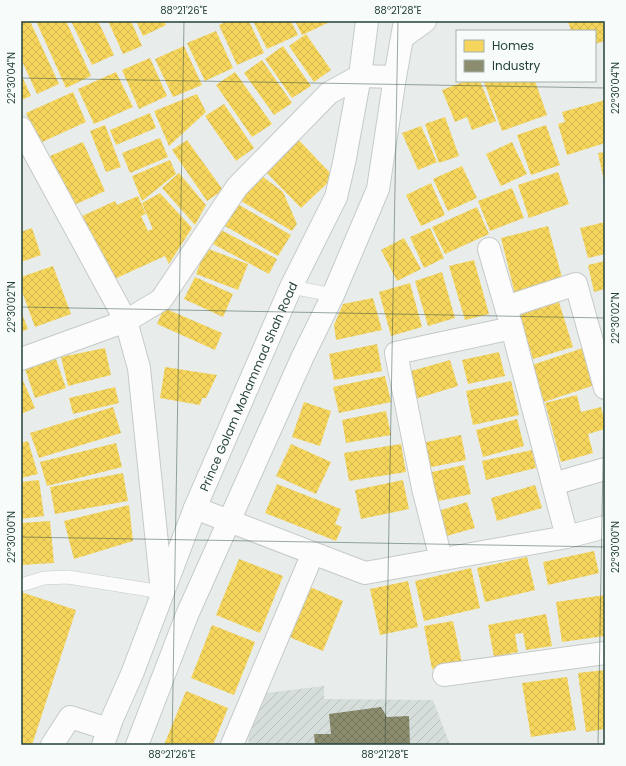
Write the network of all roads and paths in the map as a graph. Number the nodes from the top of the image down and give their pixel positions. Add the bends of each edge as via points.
1 (367, 21) edge
2 (425, 21) edge
3 (404, 29) edge
4 (360, 76) junction
5 (395, 77) junction
6 (21, 128) edge
7 (489, 248) dead end
8 (291, 287) junction
9 (333, 295) junction
10 (506, 307) junction
11 (126, 322) junction
12 (512, 328) junction
13 (21, 359) edge
14 (605, 388) edge
15 (605, 469) edge
16 (553, 484) junction
17 (195, 508) junction
18 (230, 522) junction
19 (605, 527) edge
20 (567, 537) junction
21 (313, 553) junction
22 (441, 559) junction
23 (21, 585) edge
24 (162, 592) junction
25 (605, 653) edge
26 (444, 676) dead end
27 (106, 737) edge
28 (52, 745) edge
29 (137, 745) edge
30 (232, 745) edge

1 - 4 street, Prince Golam Mohammad Shah Road
2 - 3 street
3 - 5 street
4 - 5 street
4 - 8 street, Prince Golam Mohammad Shah Road via 336,197
4 - 11 street via 328,93 237,187 161,300
5 - 9 street via 378,189
6 - 11 street
7 - 10 street
8 - 9 lane
8 - 17 street, Prince Golam Mohammad Shah Road
9 - 18 street via 303,356
10 - 12 street
10 - 14 street via 576,284
11 - 13 street
11 - 24 street via 139,368
12 - 16 street
12 - 22 street via 396,353 423,488
15 - 16 street
16 - 20 street
17 - 18 street
17 - 24 street, Prince Golam Mohammad Shah Road
18 - 21 street
18 - 29 street via 187,615
19 - 20 street
20 - 22 street
21 - 22 street via 365,573
21 - 30 street
23 - 24 lane via 44,578 68,577
24 - 27 street, Prince Golam Mohammad Shah Road
25 - 26 street
27 - 28 street via 70,717

